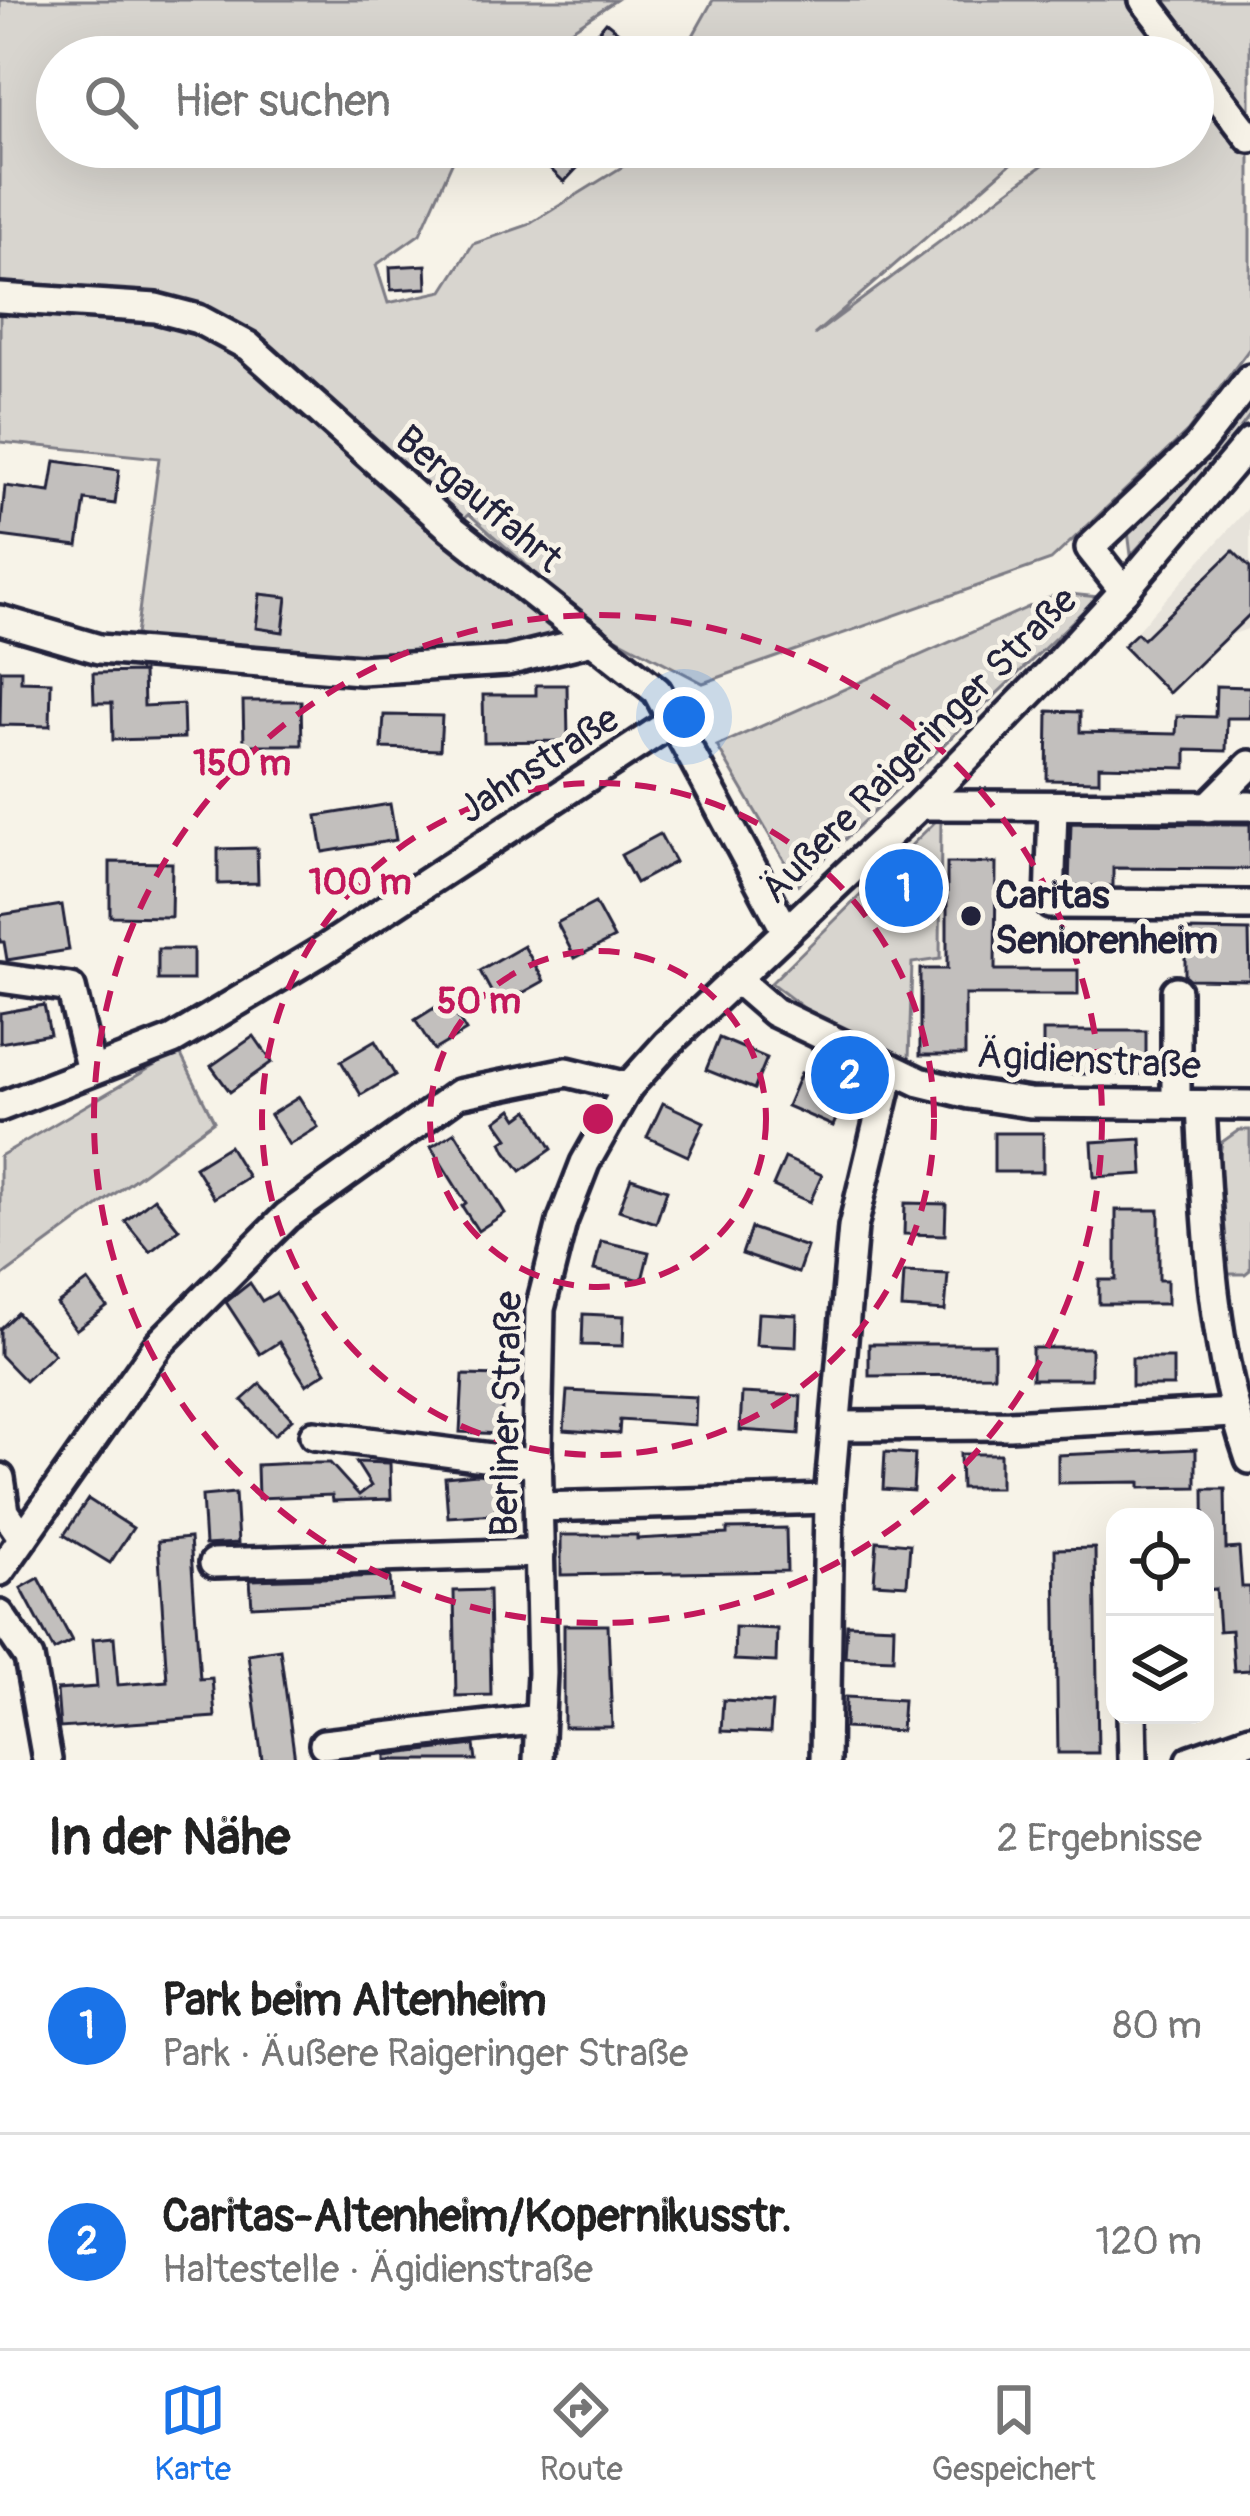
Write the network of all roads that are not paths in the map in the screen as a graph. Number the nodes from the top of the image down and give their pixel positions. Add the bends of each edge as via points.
1 (1144, 0) edge
2 (1172, 36) edge
3 (1214, 91) edge
4 (1250, 138) edge
5 (0, 298) edge
6 (1250, 379) edge
7 (1250, 442) edge
8 (1124, 592) junction
9 (0, 620) edge
10 (33, 629) junction
11 (0, 632) edge
12 (593, 640) junction
13 (675, 720) junction
14 (1250, 765) edge
15 (920, 805) junction
16 (1208, 806) junction
17 (1250, 806) edge
18 (1053, 808) junction
19 (1250, 905) edge
20 (786, 931) junction
21 (0, 978) edge
22 (736, 979) junction
23 (1176, 991) dead end
24 (890, 1068) junction
25 (91, 1071) junction
26 (628, 1088) junction
27 (1189, 1104) junction
28 (1250, 1105) edge
29 (0, 1107) edge
30 (1234, 1413) junction
31 (836, 1426) junction
32 (314, 1435) dead end
33 (1250, 1459) edge
34 (538, 1464) junction
35 (0, 1478) edge
36 (829, 1499) junction
37 (539, 1507) junction
38 (23, 1538) junction
39 (540, 1552) junction
40 (214, 1563) dead end
41 (0, 1571) edge
42 (0, 1615) edge
43 (540, 1719) junction
44 (1132, 1724) edge
45 (1250, 1739) edge
46 (324, 1744) dead end
47 (47, 1760) edge
48 (538, 1760) edge
49 (825, 1760) edge
50 (1132, 1760) edge
51 (1191, 1760) edge

1 - 2 street
3 - 4 street
5 - 12 street, Bergauffahrt via 156,308 248,346 434,514
6 - 8 street via 1198,446 1090,548
7 - 8 street, Äußere Raigeringer Straße
8 - 15 street, Äußere Raigeringer Straße
9 - 10 street
10 - 11 street
10 - 12 street via 99,649 360,670 507,661
12 - 13 street, Bergauffahrt via 657,691
13 - 20 street, Bergauffahrt
13 - 25 street, Jahnstraße via 173,1040
14 - 16 street
15 - 18 street
15 - 20 street, Äußere Raigeringer Straße
16 - 17 street
16 - 18 street
18 - 19 street via 1050,904
20 - 22 street, Äußere Raigeringer Straße
21 - 25 street via 71,988
22 - 24 street, Ägidienstraße via 774,1012
22 - 26 street, Äußere Raigeringer Straße
23 - 27 street
24 - 27 street, Ägidienstraße via 920,1082 1030,1103
24 - 31 street via 853,1227
25 - 29 street, Jahnstraße
26 - 34 street, Berliner Straße via 585,1163 550,1261 540,1309
26 - 38 street via 567,1072 458,1094 287,1216 159,1344
27 - 28 street, Ägidienstraße
27 - 30 street
30 - 31 street
30 - 33 street
31 - 36 street
32 - 34 street
34 - 37 street, Berliner Straße
35 - 38 street via 5,1512
36 - 37 street
36 - 49 street
37 - 39 street, Berliner Straße
38 - 41 street
39 - 40 street
39 - 43 street, Berliner Straße
42 - 47 street via 28,1658
43 - 46 street
43 - 48 street, Berliner Straße
44 - 50 street
45 - 51 street

